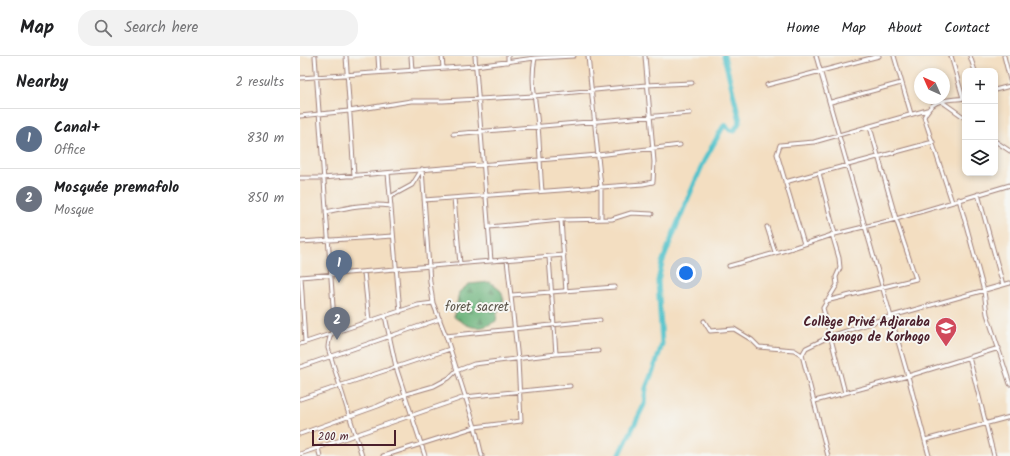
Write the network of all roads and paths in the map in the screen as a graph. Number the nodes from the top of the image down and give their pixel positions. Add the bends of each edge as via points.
1 (315, 56) edge
2 (346, 56) edge
3 (378, 56) edge
4 (411, 56) edge
5 (442, 56) edge
6 (475, 56) edge
7 (508, 56) edge
8 (567, 56) edge
9 (574, 56) edge
10 (588, 56) edge
11 (645, 56) edge
12 (816, 56) edge
13 (879, 56) edge
14 (894, 56) edge
15 (951, 56) edge
16 (970, 56) edge
17 (1004, 56) edge
18 (535, 57) edge
19 (508, 62) junction
20 (475, 66) junction
21 (443, 68) junction
22 (974, 68) edge
23 (412, 71) junction
24 (822, 71) junction
25 (380, 73) junction
26 (348, 75) junction
27 (317, 76) junction
28 (300, 78) edge
29 (1010, 80) edge
30 (901, 83) junction
31 (692, 84) dead end
32 (646, 85) junction
33 (767, 85) dead end
34 (1010, 86) edge
35 (998, 89) edge
36 (592, 91) junction
37 (962, 92) edge
38 (534, 96) junction
39 (962, 98) edge
40 (479, 99) junction
41 (950, 100) edge
42 (831, 102) junction
43 (934, 104) edge
44 (945, 104) edge
45 (927, 110) junction
46 (350, 112) junction
47 (319, 114) junction
48 (690, 114) dead end
49 (911, 114) junction
50 (300, 116) edge
51 (962, 116) edge
52 (650, 118) junction
53 (593, 122) junction
54 (538, 127) junction
55 (870, 127) junction
56 (481, 130) junction
57 (453, 134) dead end
58 (840, 135) junction
59 (933, 142) junction
60 (998, 143) edge
61 (680, 145) dead end
62 (652, 150) junction
63 (1010, 151) edge
64 (598, 155) junction
65 (878, 156) junction
66 (540, 160) junction
67 (484, 164) junction
68 (848, 164) junction
69 (422, 170) junction
70 (388, 173) junction
71 (819, 173) junction
72 (354, 176) junction
73 (300, 178) edge
74 (323, 178) junction
75 (785, 182) junction
76 (1010, 185) edge
77 (601, 187) junction
78 (542, 191) junction
79 (978, 194) junction
80 (486, 195) junction
81 (390, 197) junction
82 (454, 198) junction
83 (424, 200) junction
84 (959, 200) junction
85 (952, 202) junction
86 (391, 206) junction
87 (326, 212) junction
88 (652, 214) dead end
89 (601, 218) junction
90 (896, 219) junction
91 (562, 220) junction
92 (865, 226) junction
93 (489, 227) junction
94 (767, 228) dead end
95 (834, 234) junction
96 (393, 236) junction
97 (329, 241) junction
98 (300, 242) edge
99 (804, 244) junction
100 (775, 252) junction
101 (564, 255) junction
102 (549, 257) junction
103 (507, 260) junction
104 (491, 261) junction
105 (460, 264) junction
106 (429, 266) junction
107 (729, 266) dead end
108 (395, 269) junction
109 (364, 272) junction
110 (331, 275) junction
111 (300, 277) edge
112 (1010, 283) edge
113 (1004, 285) junction
114 (615, 287) dead end
115 (883, 287) junction
116 (566, 290) junction
117 (984, 291) junction
118 (553, 292) junction
119 (512, 295) junction
120 (826, 301) junction
121 (433, 303) junction
122 (400, 312) junction
123 (384, 316) junction
124 (892, 316) junction
125 (440, 319) junction
126 (600, 320) dead end
127 (368, 321) junction
128 (704, 321) dead end
129 (555, 325) junction
130 (515, 329) junction
131 (331, 334) junction
132 (390, 335) junction
133 (446, 336) junction
134 (831, 336) junction
135 (305, 342) junction
136 (300, 344) edge
137 (999, 348) junction
138 (450, 349) junction
139 (598, 352) dead end
140 (556, 354) junction
141 (802, 355) junction
142 (969, 357) junction
143 (330, 358) junction
144 (518, 360) junction
145 (300, 367) edge
146 (396, 367) junction
147 (456, 371) junction
148 (908, 376) junction
149 (1010, 384) edge
150 (339, 386) junction
151 (570, 386) dead end
152 (518, 392) junction
153 (845, 393) junction
154 (406, 394) junction
155 (465, 397) junction
156 (300, 399) edge
157 (815, 401) junction
158 (413, 414) junction
159 (349, 417) junction
160 (1010, 417) edge
161 (987, 423) junction
162 (475, 427) junction
163 (300, 434) edge
164 (354, 434) junction
165 (926, 440) junction
166 (422, 443) junction
167 (318, 448) junction
168 (300, 454) edge
169 (320, 456) edge
170 (362, 456) edge
171 (383, 456) edge
172 (425, 456) edge
173 (482, 456) edge
174 (828, 456) edge
175 (929, 456) edge
176 (994, 456) edge

1 - 27 street
2 - 26 street
3 - 25 street
4 - 23 street
5 - 21 street
6 - 20 street
7 - 19 street
8 - 9 street
8 - 18 street
10 - 36 street
11 - 32 street
12 - 24 street
13 - 24 street
14 - 30 street
15 - 37 street
16 - 22 street
17 - 29 street
18 - 19 street
18 - 38 street
19 - 20 street
20 - 21 street
20 - 40 street
21 - 23 street
23 - 25 street
24 - 33 street
24 - 42 street
25 - 26 street
26 - 27 street
26 - 46 street
27 - 28 street
27 - 47 street
30 - 42 street
30 - 49 street
31 - 32 street
32 - 36 street
32 - 52 street
34 - 35 street
36 - 38 street
36 - 53 street
38 - 40 street
38 - 54 street
39 - 41 street
40 - 46 street via 412,101
40 - 56 street
42 - 58 street
43 - 45 street
44 - 51 street
45 - 49 street
45 - 59 street via 924,117
46 - 47 street
46 - 72 street
47 - 50 street
47 - 74 street
48 - 52 street
49 - 55 street
52 - 53 street
52 - 62 street
53 - 54 street
53 - 64 street
54 - 56 street
54 - 66 street
55 - 58 street
55 - 65 street
56 - 57 street
56 - 67 street
58 - 68 street
58 - 75 street via 814,142 780,145 777,154
59 - 65 street
59 - 85 street
60 - 63 street
61 - 62 street
62 - 64 street
62 - 77 street via 653,182
64 - 66 street
64 - 77 street
65 - 68 street
65 - 90 street
66 - 67 street
66 - 78 street
67 - 69 street
67 - 80 street
68 - 71 street
68 - 92 street
69 - 70 street
69 - 81 street via 412,185
69 - 83 street
70 - 72 street
70 - 81 street
71 - 75 street
71 - 95 street
72 - 74 street
73 - 74 street
74 - 87 street
75 - 99 street
76 - 79 street
77 - 78 street
77 - 89 street
78 - 80 street
79 - 84 street
79 - 113 street
80 - 82 street
80 - 93 street
81 - 86 street
82 - 83 street
82 - 105 street
83 - 106 street
84 - 85 street
84 - 117 street
85 - 90 street
86 - 87 street via 356,205
86 - 96 street
87 - 97 street
88 - 89 street via 631,213 612,219
89 - 91 street
90 - 92 street
90 - 115 street via 916,279
91 - 93 street
91 - 101 street
92 - 95 street
92 - 115 street
93 - 104 street
94 - 100 street
95 - 99 street
95 - 120 street via 840,268 836,277 837,285
96 - 97 street
96 - 108 street
97 - 98 street
97 - 110 street
99 - 100 street
100 - 107 street
101 - 102 street
101 - 116 street
102 - 103 street
102 - 118 street
103 - 104 street
103 - 119 street
104 - 105 street
105 - 106 street
106 - 108 street
106 - 121 street
108 - 109 street
108 - 122 street
109 - 110 street
109 - 127 street
110 - 111 street
110 - 131 street via 334,325
111 - 135 street
112 - 113 street
113 - 117 street
114 - 116 street
115 - 120 street
115 - 124 street
116 - 118 street
117 - 124 street
117 - 137 street via 987,314
118 - 119 street
118 - 129 street
119 - 130 street
120 - 134 street via 823,308
121 - 122 street via 418,305
121 - 125 street
122 - 123 street
123 - 127 street
123 - 132 street
124 - 134 street
124 - 148 street
125 - 132 street
125 - 133 street
126 - 129 street
127 - 131 street
128 - 141 street via 710,331 734,329 759,347 794,350
129 - 130 street
129 - 140 street
130 - 133 street
130 - 144 street
131 - 135 street
131 - 143 street via 328,342
132 - 143 street
132 - 146 street
133 - 138 street
134 - 141 street via 806,348
134 - 153 street
135 - 136 street
137 - 142 street
137 - 149 street
138 - 146 street
138 - 147 street
139 - 140 street
140 - 144 street
141 - 157 street
142 - 148 street
142 - 161 street
143 - 145 street
143 - 150 street
144 - 147 street via 474,364
144 - 152 street
146 - 150 street
146 - 154 street
147 - 154 street via 434,386
147 - 155 street
148 - 153 street
148 - 165 street
150 - 156 street
150 - 159 street
151 - 152 street
152 - 155 street
152 - 162 street via 521,421
153 - 157 street
154 - 158 street
154 - 159 street
155 - 158 street
155 - 162 street
157 - 174 street
158 - 164 street
158 - 166 street
159 - 163 street
159 - 164 street
160 - 161 street
161 - 165 street
161 - 176 street
162 - 166 street
162 - 173 street
164 - 167 street
164 - 170 street
165 - 175 street
166 - 171 street
166 - 172 street
167 - 168 street
167 - 169 street

